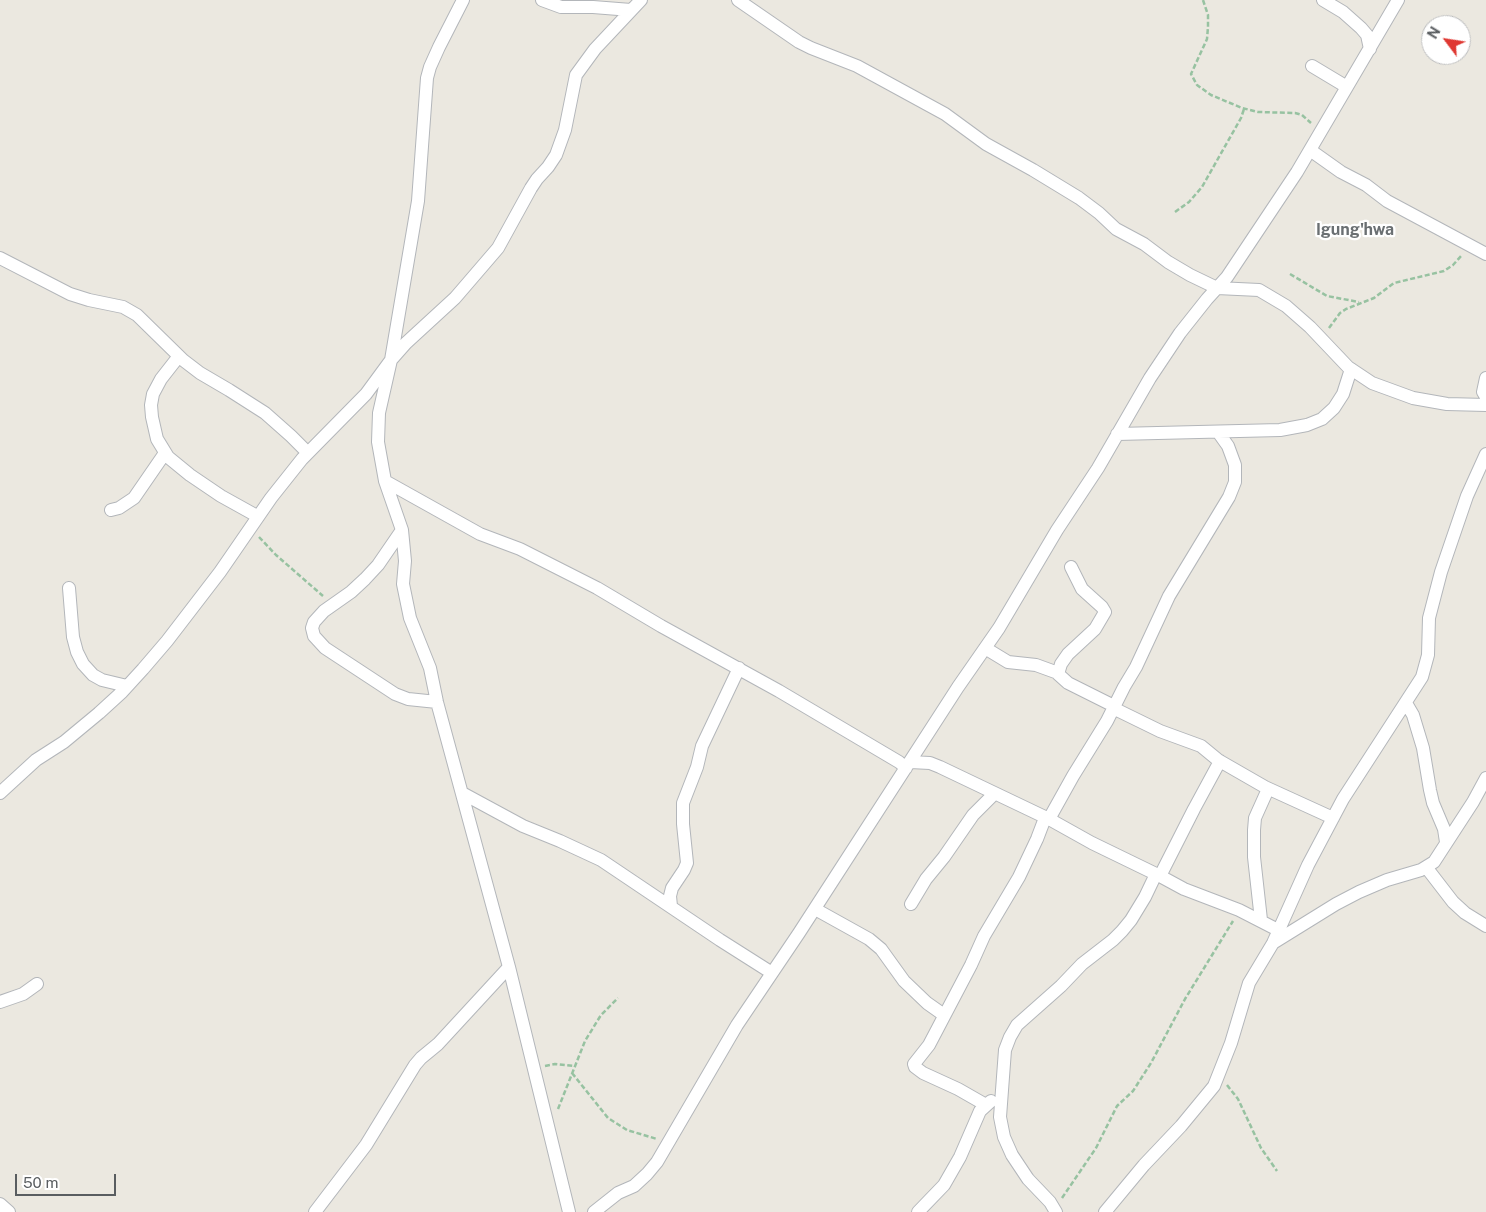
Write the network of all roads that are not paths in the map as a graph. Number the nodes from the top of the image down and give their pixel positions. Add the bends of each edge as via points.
1 (463, 0) edge
2 (542, 0) edge
3 (641, 0) edge
4 (738, 0) edge
5 (1323, 0) edge
6 (1398, 0) edge
7 (631, 10) junction
8 (1370, 49) junction
9 (1312, 66) dead end
10 (1347, 87) junction
11 (1310, 150) junction
12 (1486, 254) edge
13 (0, 258) edge
14 (1217, 288) junction
15 (179, 356) junction
16 (391, 360) junction
17 (1351, 369) junction
18 (1486, 378) edge
19 (1486, 397) edge
20 (1486, 406) edge
21 (1218, 432) junction
22 (1118, 434) junction
23 (165, 453) junction
24 (308, 454) junction
25 (1486, 454) edge
26 (385, 481) junction
27 (111, 510) dead end
28 (253, 522) junction
29 (402, 530) junction
30 (1071, 567) dead end
31 (69, 588) dead end
32 (985, 648) junction
33 (739, 668) junction
34 (1058, 673) junction
35 (127, 686) junction
36 (437, 702) junction
37 (1406, 703) junction
38 (1114, 707) junction
39 (1220, 761) junction
40 (908, 765) junction
41 (1486, 778) edge
42 (1268, 788) junction
43 (462, 792) junction
44 (0, 793) edge
45 (994, 794) junction
46 (1047, 818) junction
47 (1333, 818) junction
48 (1446, 842) junction
49 (1426, 867) junction
50 (1158, 875) junction
51 (911, 904) dead end
52 (671, 906) junction
53 (815, 909) junction
54 (1261, 920) junction
55 (1486, 926) edge
56 (1278, 930) junction
57 (1273, 943) junction
58 (509, 968) junction
59 (772, 973) junction
60 (37, 984) dead end
61 (0, 1002) edge
62 (944, 1015) junction
63 (1001, 1093) junction
64 (986, 1105) junction
65 (0, 1204) edge
66 (1051, 1210) edge
67 (9, 1212) edge
68 (315, 1212) edge
69 (569, 1212) edge
70 (594, 1212) edge
71 (918, 1212) edge
72 (1105, 1212) edge

1 - 16 street via 427,78 418,201
2 - 7 street via 561,6
3 - 7 street
4 - 14 street via 799,42 856,66 945,114 986,144 1079,198 1116,229
5 - 8 street via 1361,28 1367,35
6 - 8 street
7 - 16 street via 576,75 556,155 531,188 498,248 455,298
8 - 10 street
9 - 10 street
10 - 11 street
11 - 12 street via 1387,201
11 - 14 street via 1241,257
13 - 15 street via 70,294 130,310
14 - 17 street via 1259,290 1286,306
14 - 22 street via 1180,333
15 - 23 street via 161,379 151,405 157,439
15 - 24 street via 200,373 265,413
16 - 24 street via 366,394
16 - 26 street via 378,442
17 - 20 street via 1372,383 1413,398
17 - 21 street via 1343,394 1322,419 1307,426 1280,430
18 - 19 street via 1483,392
21 - 22 street
21 - 38 street via 1234,459 1234,488 1170,596
22 - 32 street
23 - 27 street via 134,498
23 - 28 street
24 - 28 street
25 - 37 street via 1441,572 1430,618 1426,666
26 - 29 street
26 - 33 street via 480,534 520,549 583,580
28 - 35 street via 220,572 167,641
29 - 36 street via 405,599 430,668
29 - 36 street via 365,579 332,605 312,628 314,636 325,648 395,694
30 - 34 street via 1082,589 1105,612 1095,629 1064,659
31 - 35 street via 73,637 83,664 102,680
32 - 34 street via 1008,662 1036,665
32 - 40 street
33 - 40 street
33 - 52 street via 702,746 683,803 687,863 672,888
34 - 38 street via 1068,683
35 - 44 street
36 - 43 street
37 - 47 street
37 - 48 street via 1423,748 1432,797
38 - 39 street via 1160,731 1201,746
38 - 46 street
39 - 42 street
39 - 50 street
40 - 45 street via 930,763
40 - 53 street
41 - 48 street
42 - 47 street
42 - 54 street via 1255,818 1254,830
43 - 52 street via 524,826 601,860
43 - 58 street
45 - 46 street
45 - 51 street via 973,816
46 - 50 street
46 - 62 street via 1019,877 984,936
47 - 56 street
48 - 49 street via 1434,862
49 - 55 street via 1453,902
49 - 57 street via 1359,892
50 - 54 street
50 - 63 street via 1131,920 1114,940 1082,964 1017,1025 1005,1050
52 - 59 street
53 - 59 street
53 - 62 street via 870,939 904,981
54 - 56 street
56 - 57 street
57 - 72 street via 1249,983 1214,1086
58 - 68 street via 414,1065 370,1139
58 - 69 street
59 - 70 street via 647,1174
60 - 61 street via 23,994
62 - 64 street via 914,1066
63 - 64 street
63 - 66 street via 1000,1117 1004,1137 1028,1179 1050,1202
64 - 71 street via 944,1184
65 - 67 street

